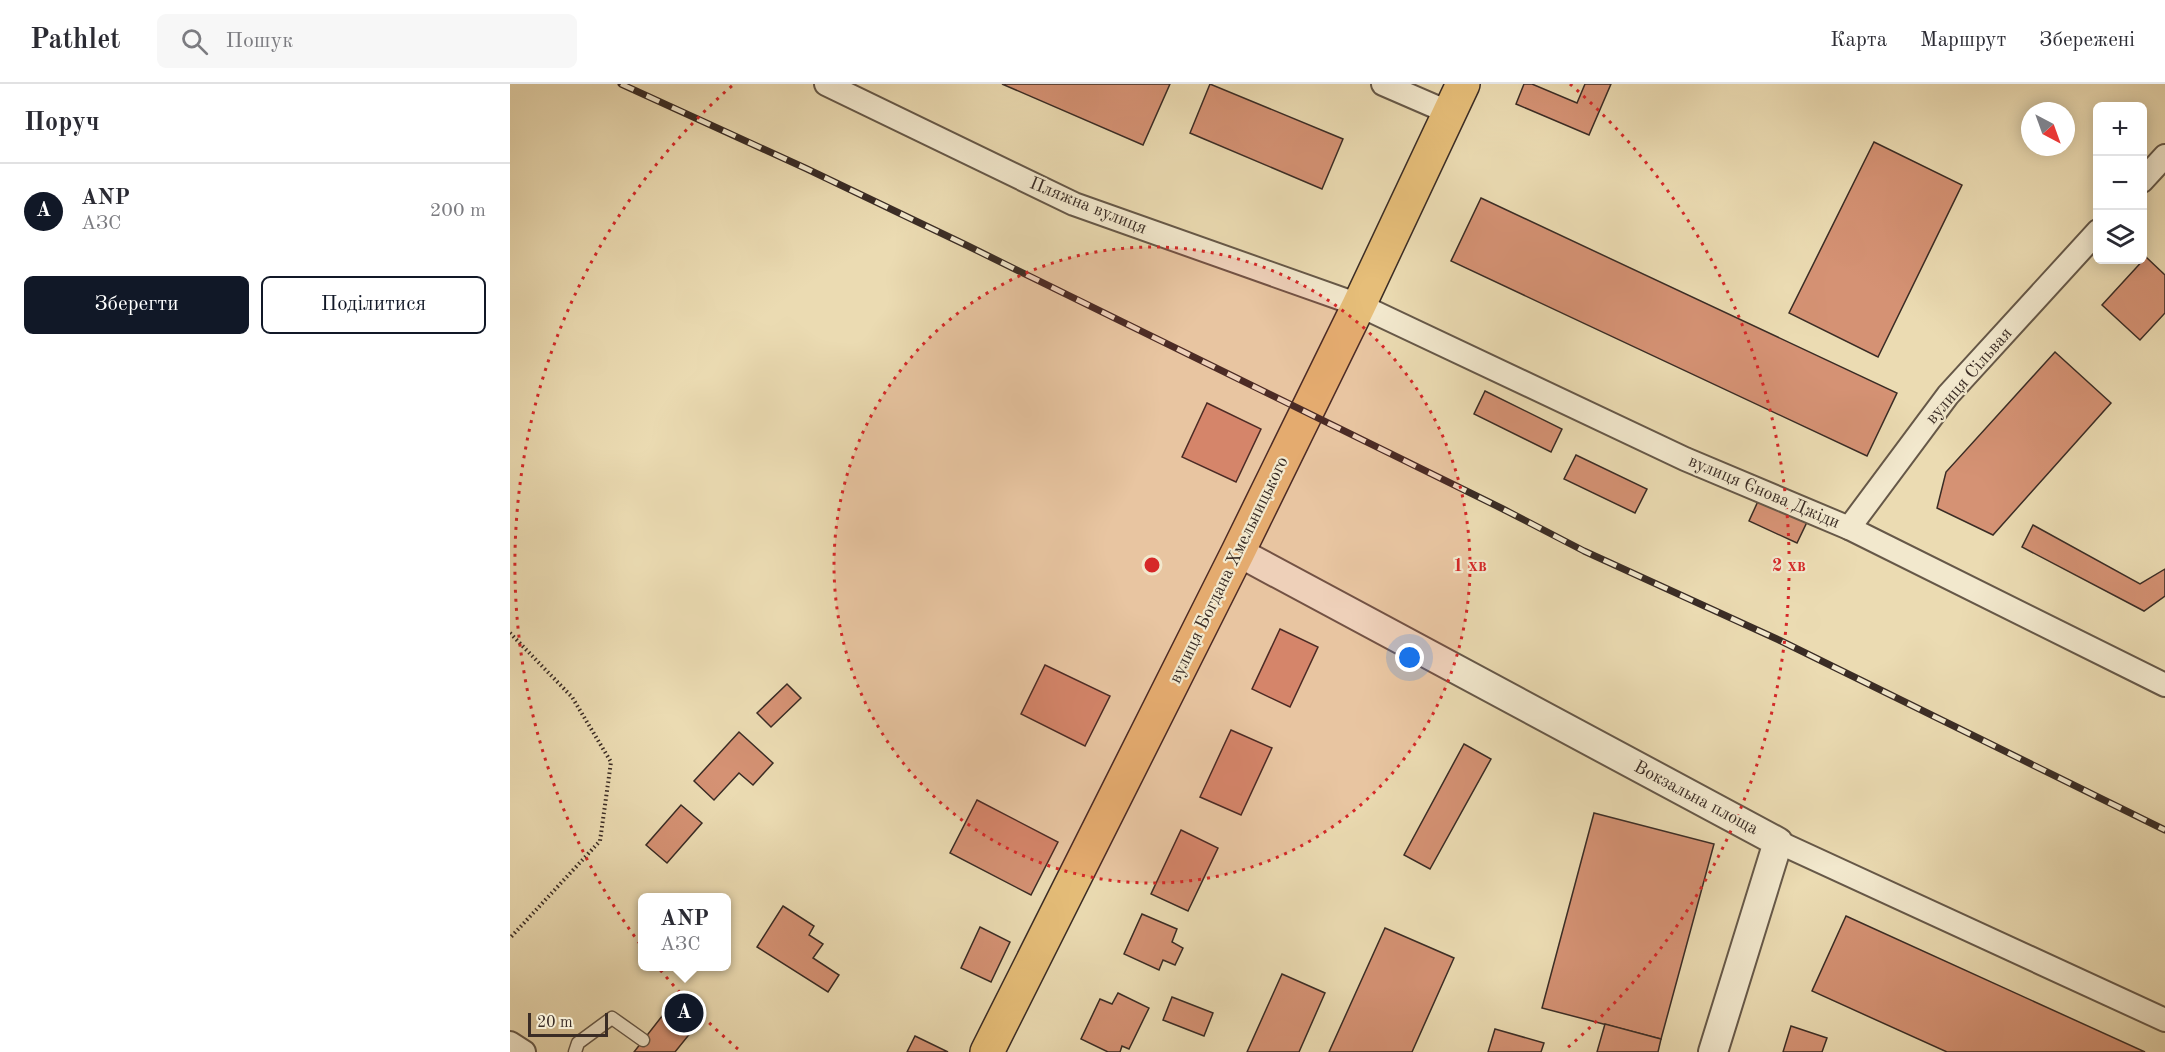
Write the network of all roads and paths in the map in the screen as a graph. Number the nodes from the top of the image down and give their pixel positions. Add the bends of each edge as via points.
1 (826, 84) edge
2 (1383, 84) edge
3 (1463, 84) edge
4 (1450, 113) junction
5 (2165, 156) edge
6 (2147, 176) edge
7 (2093, 235) edge
8 (1359, 305) junction
9 (1849, 528) junction
10 (1238, 552) junction
11 (510, 633) edge
12 (2165, 685) edge
13 (1778, 842) junction
14 (510, 938) edge
15 (2165, 1020) edge
16 (643, 1040) dead end
17 (510, 1043) edge
18 (524, 1052) edge
19 (575, 1052) edge
20 (987, 1052) edge
21 (1713, 1052) edge

1 - 8 street, Пляжна вулиця via 1074,204
2 - 4 street
3 - 4 highway, вулиця Богдана Хмельницького
4 - 8 highway, вулиця Богдана Хмельницького
5 - 6 street
7 - 9 street, вулиця Сільвая via 1948,395
8 - 9 street, вулиця Єнова Джіди via 1685,459
8 - 10 highway, вулиця Богдана Хмельницького
9 - 12 street, вулиця Єнова Джіди
10 - 13 street, Вокзальна площа
10 - 20 highway, вулиця Богдана Хмельницького
11 - 14 path via 573,697 611,762 600,841
13 - 15 street, Вокзальна площа
13 - 21 street
16 - 19 lane via 612,1018 578,1043
17 - 18 street

